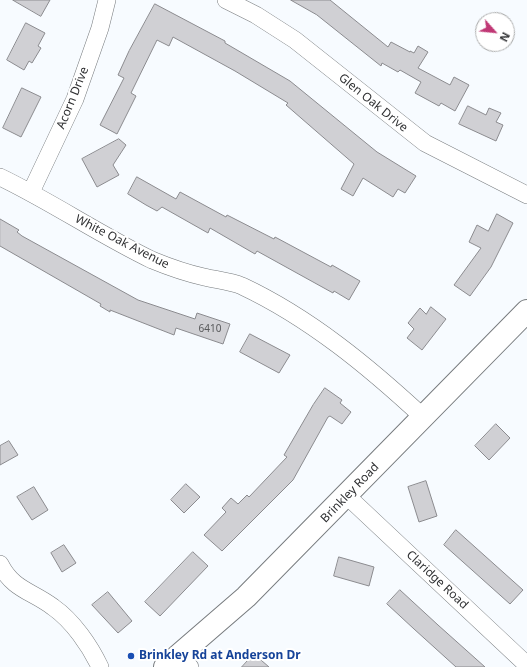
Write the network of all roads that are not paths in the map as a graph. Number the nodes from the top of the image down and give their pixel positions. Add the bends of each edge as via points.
1 (107, 0) edge
2 (226, 0) edge
3 (0, 178) edge
4 (31, 192) junction
5 (527, 195) edge
6 (527, 311) edge
7 (424, 417) junction
8 (346, 496) junction
9 (0, 564) edge
10 (178, 664) edge
11 (527, 665) edge
12 (100, 667) edge

1 - 4 street, Acorn Drive via 75,99
2 - 5 street, Glen Oak Drive via 256,15 295,40 425,143
3 - 4 street, White Oak Avenue
4 - 7 street, White Oak Avenue via 113,240 153,260 196,276 235,284 295,315 344,349
6 - 7 main road, Brinkley Road
7 - 8 main road, Brinkley Road
8 - 10 main road, Brinkley Road
8 - 11 street, Claridge Road
9 - 12 street via 13,584 40,598 65,617

